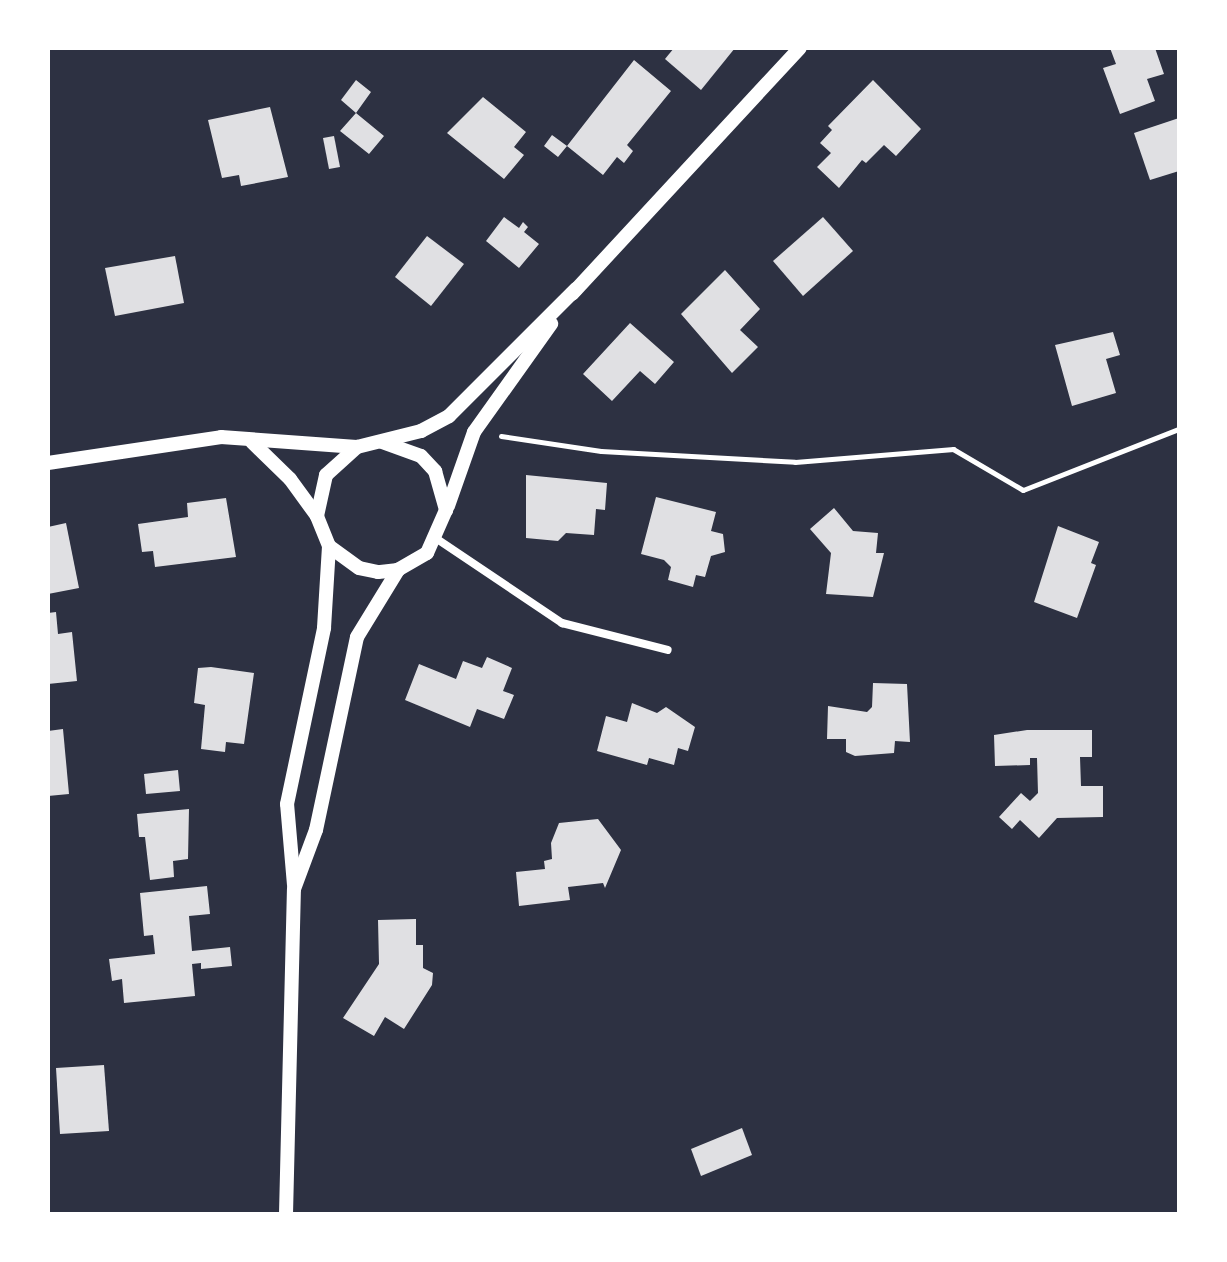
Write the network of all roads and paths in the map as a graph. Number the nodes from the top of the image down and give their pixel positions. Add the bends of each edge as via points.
1 (800, 48) edge
2 (576, 289) junction
3 (1179, 429) edge
4 (474, 432) junction
5 (252, 442) junction
6 (382, 442) junction
7 (357, 447) junction
8 (48, 463) edge
9 (446, 510) junction
10 (317, 516) junction
11 (437, 539) junction
12 (329, 546) junction
13 (398, 570) junction
14 (668, 650) dead end
15 (294, 889) junction
16 (286, 1214) edge

1 - 2 street
2 - 4 street
2 - 6 street via 449,416
3 - 4 path via 1023,490 953,449 795,462 601,451
4 - 9 street
5 - 7 street
5 - 8 street via 221,437
5 - 10 street via 290,479
6 - 7 street
6 - 9 street via 421,456 435,471
7 - 10 street via 326,475
9 - 11 street
10 - 12 street
11 - 13 street via 427,553
11 - 14 street via 562,623
12 - 13 street via 359,568
12 - 15 street via 324,628 287,804
13 - 15 street via 357,637 316,830
15 - 16 street

